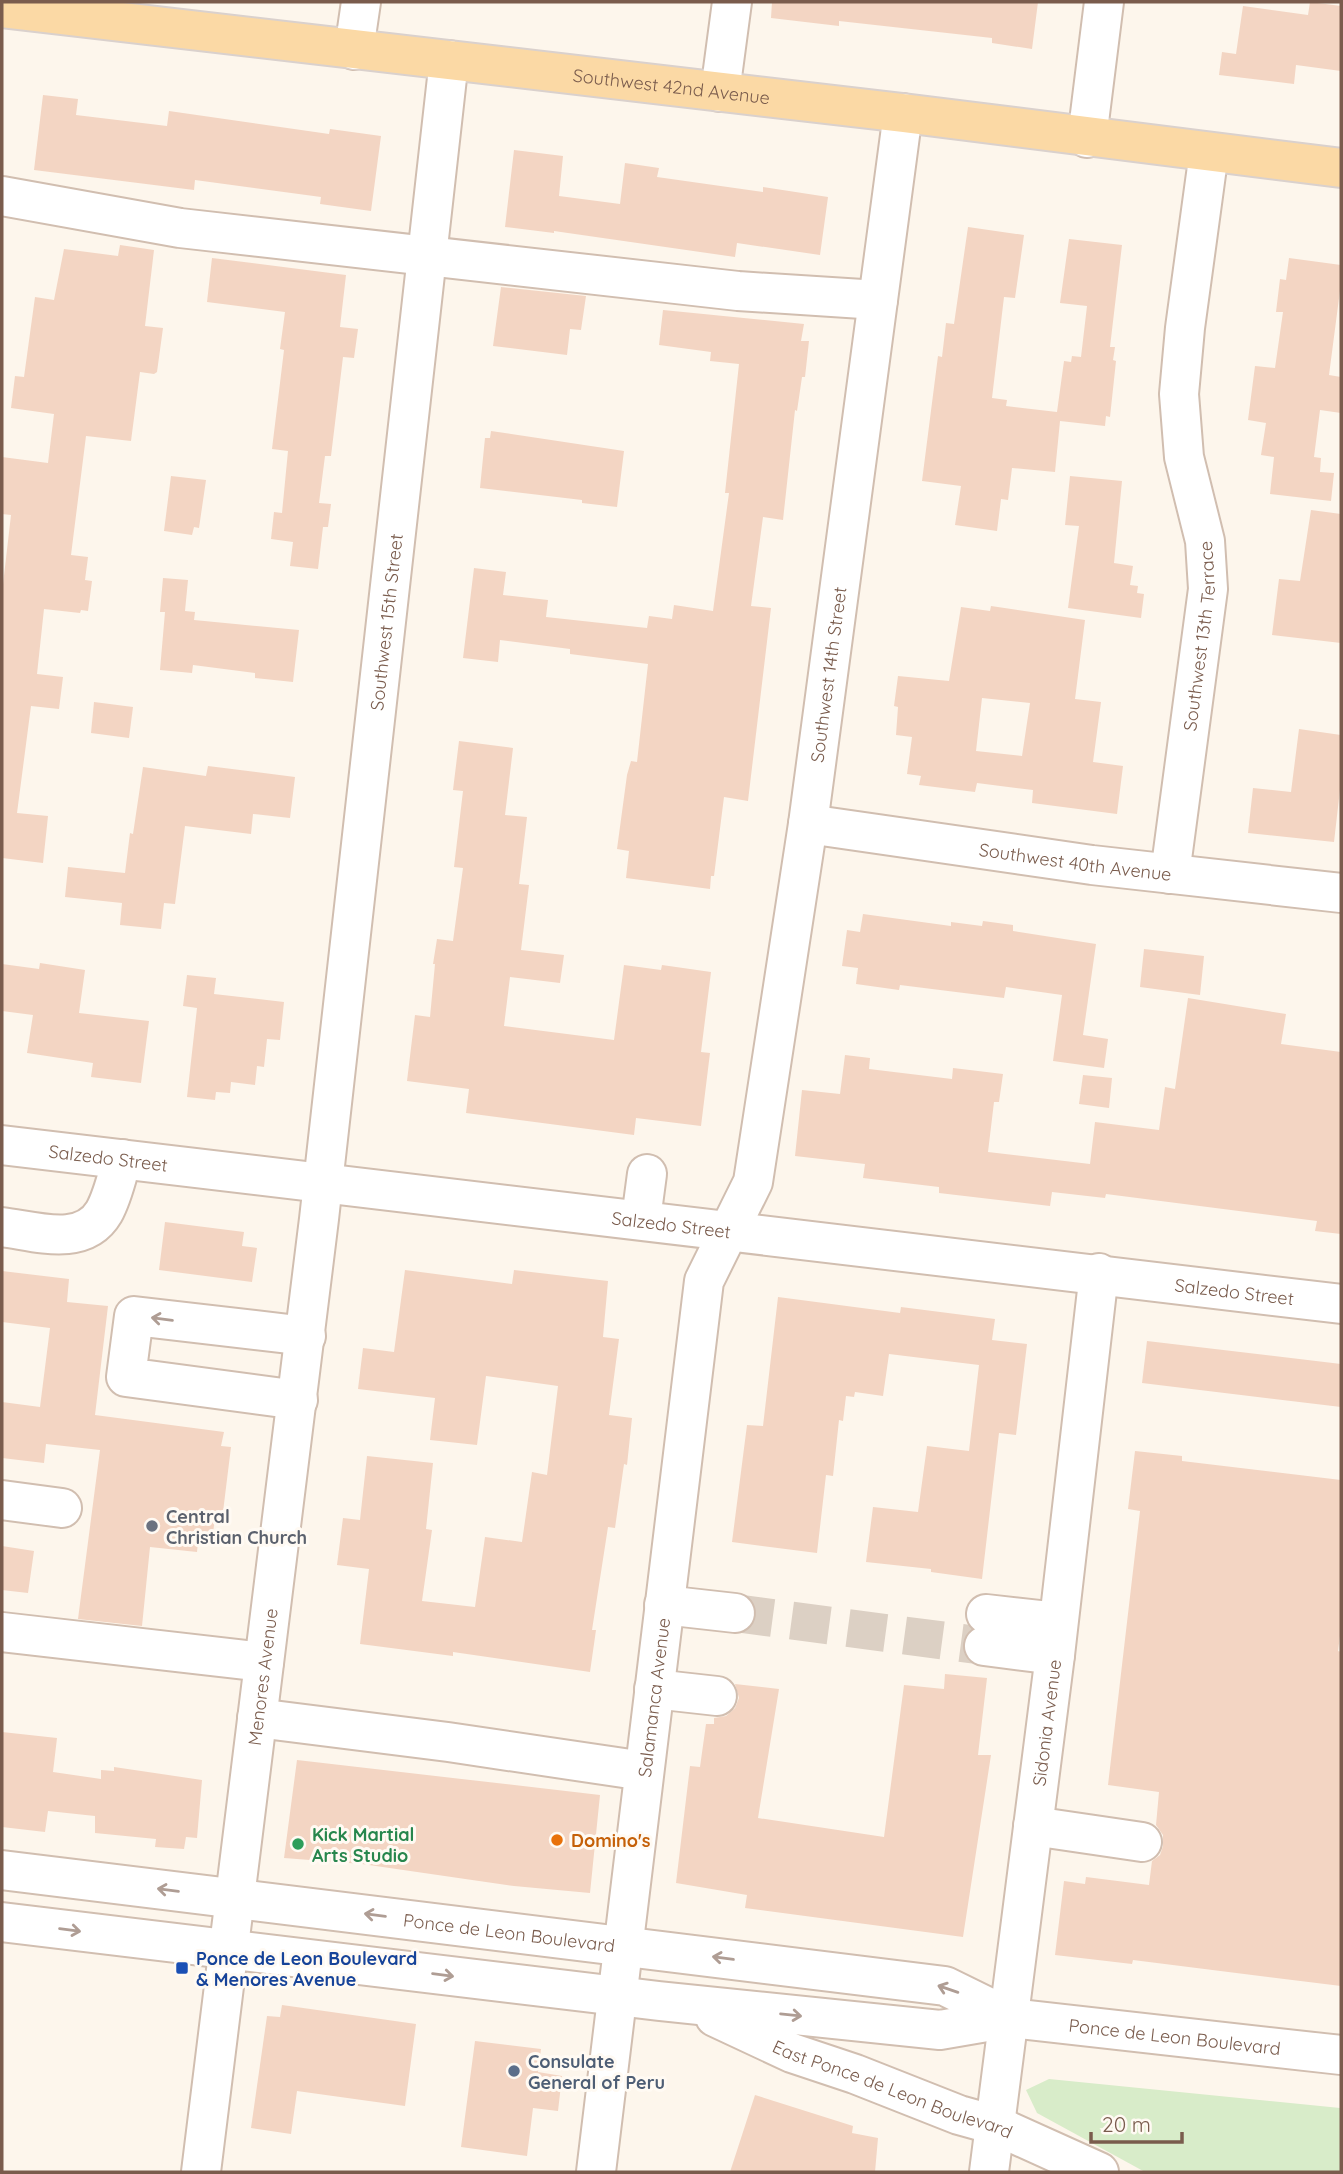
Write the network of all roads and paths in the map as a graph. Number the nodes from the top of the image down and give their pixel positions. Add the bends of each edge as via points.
1 (361, 2) edge
2 (732, 2) edge
3 (1104, 2) edge
4 (2, 8) edge
5 (354, 50) junction
6 (449, 61) junction
7 (720, 92) junction
8 (903, 113) junction
9 (1087, 138) junction
10 (1209, 152) junction
11 (1341, 168) edge
12 (2, 196) edge
13 (428, 257) junction
14 (878, 300) junction
15 (808, 824) junction
16 (1170, 874) junction
17 (1341, 894) edge
18 (2, 1145) edge
19 (122, 1159) junction
20 (647, 1174) dead end
21 (324, 1182) junction
22 (641, 1219) junction
23 (2, 1227) edge
24 (729, 1230) junction
25 (1099, 1273) junction
26 (1341, 1304) edge
27 (306, 1336) junction
28 (298, 1400) junction
29 (2, 1500) edge
30 (62, 1508) dead end
31 (664, 1605) junction
32 (735, 1614) tunnel mouth
33 (985, 1630) tunnel mouth
34 (2, 1632) edge
35 (1057, 1639) junction
36 (264, 1662) junction
37 (654, 1689) junction
38 (717, 1696) dead end
39 (257, 1718) junction
40 (644, 1771) junction
41 (1033, 1826) junction
42 (1142, 1842) dead end
43 (2, 1870) edge
44 (236, 1898) junction
45 (2, 1922) edge
46 (624, 1946) junction
47 (230, 1948) junction
48 (617, 1996) junction
49 (687, 2004) junction
50 (1010, 2018) junction
51 (1341, 2055) edge
52 (995, 2125) junction
53 (201, 2172) edge
54 (596, 2172) edge
55 (989, 2172) edge
56 (1099, 2172) edge

1 - 5 street
2 - 7 street
3 - 9 street
4 - 5 main road, Southwest 42nd Avenue
5 - 6 main road, Southwest 42nd Avenue
6 - 7 main road, Southwest 42nd Avenue
6 - 13 street, Southwest 15th Street
7 - 8 main road, Southwest 42nd Avenue
8 - 9 main road, Southwest 42nd Avenue
8 - 14 street, Southwest 14th Street
9 - 10 main road, Southwest 42nd Avenue
10 - 11 main road, Southwest 42nd Avenue
10 - 16 street, Southwest 13th Terrace via 1179,394 1184,457 1205,541 1208,589
12 - 13 street via 180,228
13 - 14 street via 738,291
13 - 21 street, Southwest 15th Street
14 - 15 street, Southwest 14th Street
15 - 16 street, Southwest 40th Avenue
15 - 24 street, Southwest 14th Street via 753,1182
16 - 17 street, Southwest 40th Avenue
18 - 19 street, Salzedo Street
19 - 21 street, Salzedo Street
19 - 23 street via 104,1212 80,1233
20 - 22 street
21 - 22 street, Salzedo Street via 431,1179
21 - 27 street, Menores Avenue
22 - 24 street, Salzedo Street
24 - 25 street, Salzedo Street
24 - 31 street, Salamanca Avenue via 704,1281
25 - 26 street, Salzedo Street
25 - 35 street, Sidonia Avenue
27 - 28 street, Menores Avenue
27 -> 28 street via 134,1316 126,1377
28 - 36 street, Menores Avenue
29 - 30 street
31 - 32 street
31 - 37 street, Salamanca Avenue
33 - 35 street
34 - 36 street
35 - 41 street, Sidonia Avenue
36 - 39 street, Menores Avenue
37 - 38 street
37 - 40 street, Salamanca Avenue
39 - 40 street
39 - 44 street, Menores Avenue
40 - 46 street, Salamanca Avenue
41 - 42 street
41 - 50 street, Sidonia Avenue
44 -> 43 street, Ponce de Leon Boulevard
46 -> 44 street, Ponce de Leon Boulevard
44 - 47 street, Menores Avenue
45 -> 47 street, Ponce de Leon Boulevard
46 - 48 street, Salamanca Avenue
50 -> 46 street, Ponce de Leon Boulevard via 945,1986
47 -> 48 street, Ponce de Leon Boulevard
47 - 53 street, Menores Avenue
48 - 49 street, Ponce de Leon Boulevard
48 - 54 street, Salamanca Avenue
49 -> 50 street, Ponce de Leon Boulevard via 940,2030
49 - 52 street, East Ponce de Leon Boulevard via 793,2053
50 - 51 street, Ponce de Leon Boulevard
50 - 52 street, Sidonia Avenue
52 - 55 street, Sidonia Avenue
52 - 56 street, East Ponce de Leon Boulevard

